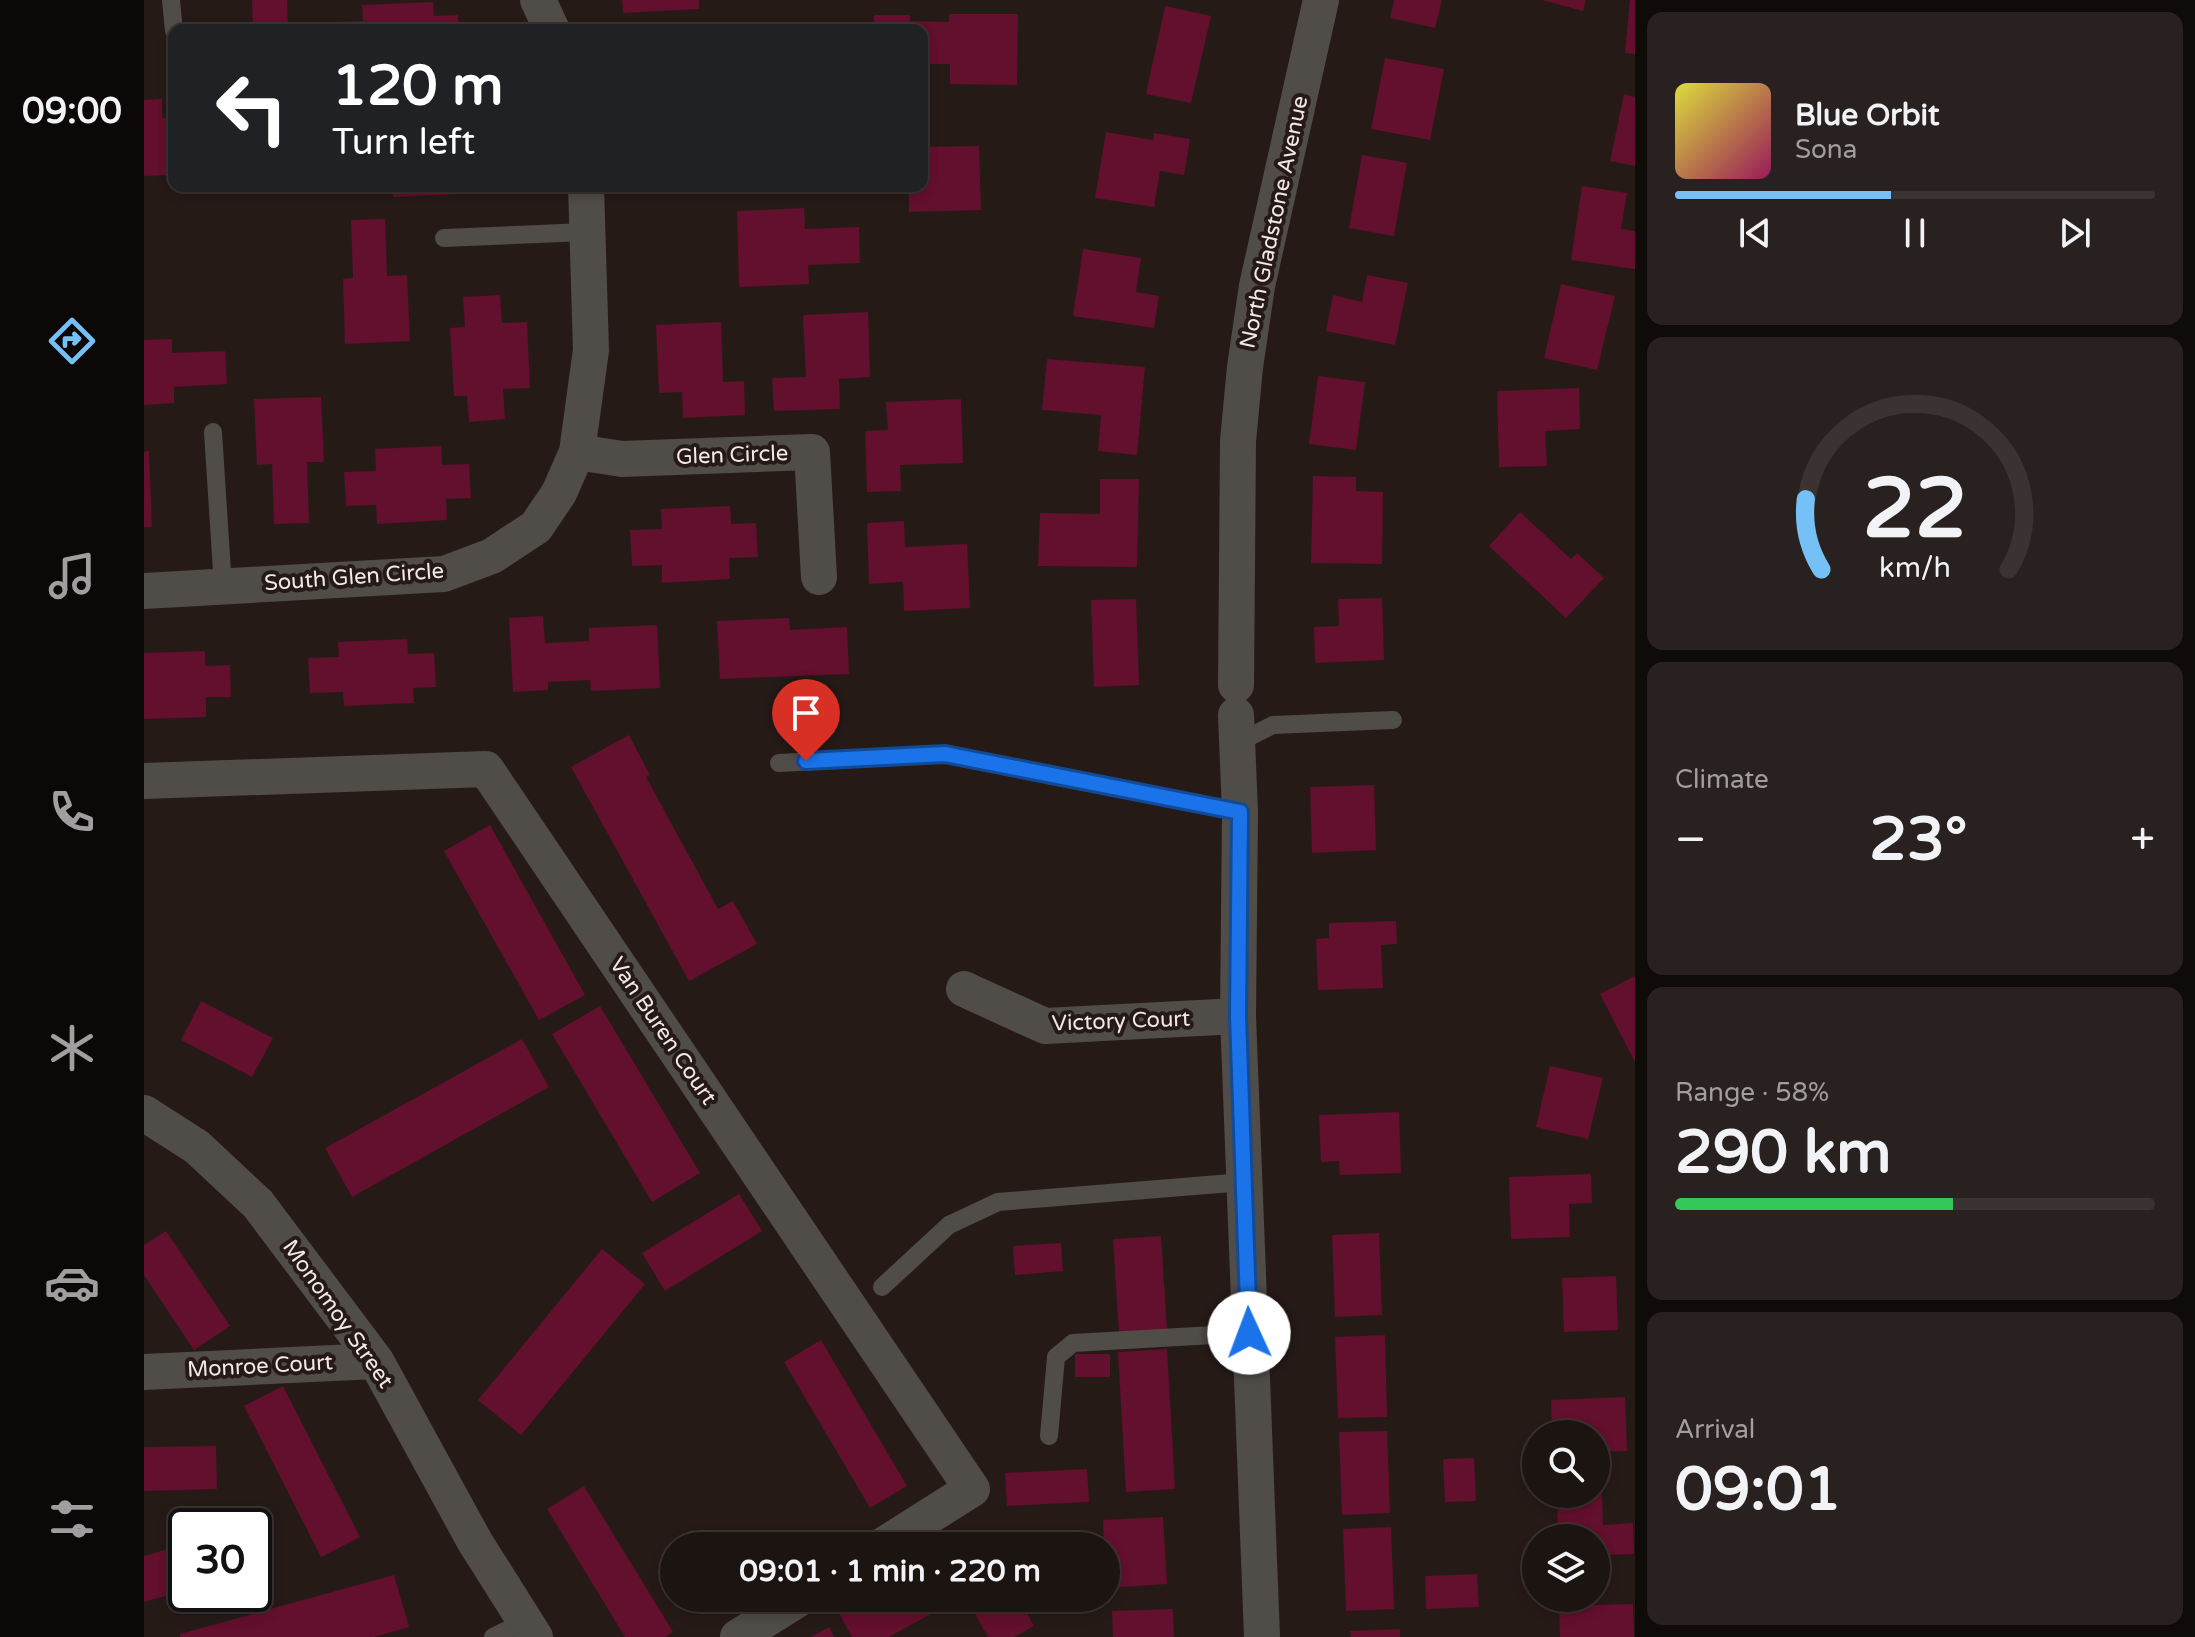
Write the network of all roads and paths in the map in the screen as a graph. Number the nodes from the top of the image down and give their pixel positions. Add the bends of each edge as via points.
1 (171, 0) edge
2 (538, 0) edge
3 (1321, 0) edge
4 (173, 24) edge
5 (549, 24) edge
6 (586, 192) edge
7 (586, 232) junction
8 (444, 238) dead end
9 (213, 432) dead end
10 (577, 452) junction
11 (819, 577) dead end
12 (223, 587) junction
13 (144, 591) edge
14 (1237, 716) junction
15 (1393, 720) dead end
16 (779, 763) dead end
17 (144, 781) edge
18 (1240, 812) junction
19 (964, 989) dead end
20 (1238, 1016) junction
21 (144, 1113) edge
22 (1244, 1182) junction
23 (882, 1287) dead end
24 (1249, 1333) junction
25 (376, 1361) junction
26 (144, 1372) edge
27 (1049, 1436) dead end
28 (904, 1532) edge
29 (778, 1612) edge
30 (530, 1629) edge
31 (493, 1637) edge
32 (738, 1637) edge
33 (1262, 1637) edge

1 - 4 lane
2 - 5 street
3 - 14 street, North Gladstone Avenue via 1257,286 1245,367 1238,441
6 - 7 street, South Glen Circle
7 - 8 lane
7 - 10 street, South Glen Circle via 591,350
9 - 12 lane
10 - 11 street, Glen Circle via 622,459 812,452
10 - 12 street, South Glen Circle via 536,527 492,556 444,574
12 - 13 street, South Glen Circle
14 - 15 lane via 1251,736 1273,725
14 - 18 street, North Gladstone Avenue
16 - 18 lane via 945,754
17 - 28 street, Van Buren Court via 486,769 972,1489
18 - 20 street, North Gladstone Avenue
19 - 20 street, Victory Court via 1045,1026
20 - 22 street, North Gladstone Avenue
21 - 25 street, Monomoy Street via 197,1147 258,1204
22 - 23 lane via 998,1202 949,1225
22 - 24 street, North Gladstone Avenue
24 - 27 lane via 1073,1343 1056,1357
24 - 33 street, North Gladstone Avenue
25 - 26 street, Monroe Court
25 - 30 street, Monomoy Street via 475,1542
29 - 32 street
30 - 31 lane

